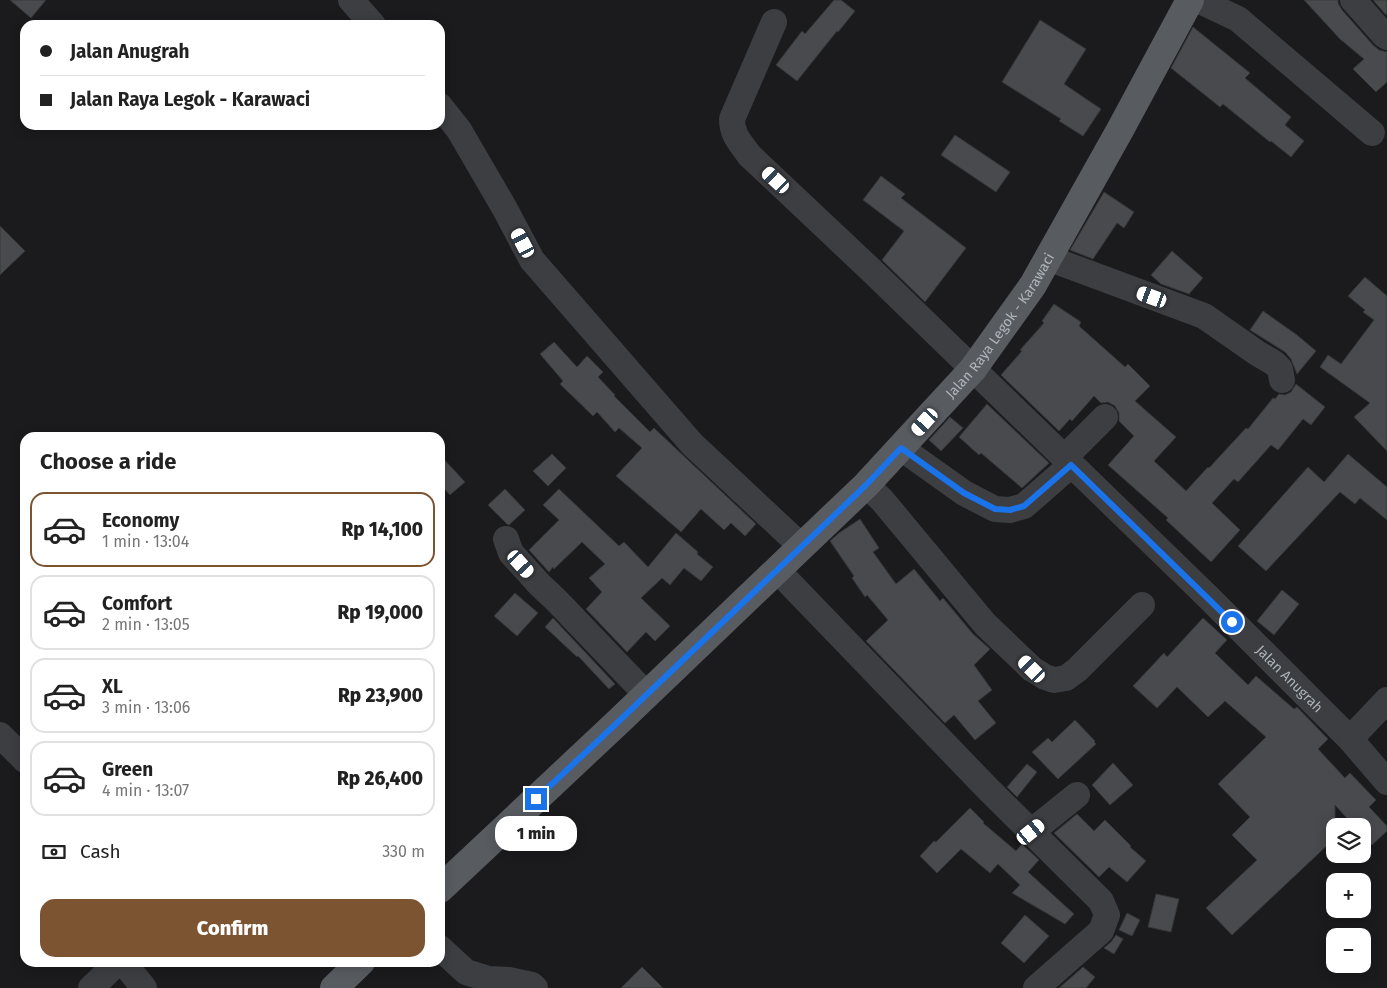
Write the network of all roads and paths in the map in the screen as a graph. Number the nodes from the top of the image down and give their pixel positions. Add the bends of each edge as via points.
1 (351, 0) edge
2 (1190, 0) edge
3 (1198, 0) edge
4 (1353, 0) edge
5 (369, 20) edge
6 (774, 22) dead end
7 (1387, 37) edge
8 (445, 112) edge
9 (1372, 133) dead end
10 (1048, 258) junction
11 (973, 369) junction
12 (1282, 380) dead end
13 (1104, 417) dead end
14 (901, 448) junction
15 (1068, 461) junction
16 (866, 485) junction
17 (506, 539) dead end
18 (801, 546) junction
19 (776, 570) junction
20 (1142, 605) dead end
21 (647, 694) junction
22 (1387, 700) edge
23 (0, 735) edge
24 (1350, 739) junction
25 (20, 755) edge
26 (1387, 782) edge
27 (1077, 795) dead end
28 (1031, 832) junction
29 (445, 884) edge
30 (445, 953) edge
31 (113, 967) edge
32 (127, 967) edge
33 (356, 967) edge
34 (91, 988) edge
35 (144, 988) edge
36 (334, 988) edge
37 (535, 988) edge
38 (1036, 988) edge

1 - 5 street
2 - 10 main road, Jalan Raya Legok - Karawaci
3 - 9 street via 1238,20
4 - 7 street
6 - 11 street, Jalan Anugrah via 732,119 736,138 749,155
8 - 18 street via 459,130 532,260 692,444
10 - 11 main road, Jalan Raya Legok - Karawaci via 1033,285
10 - 12 street via 1204,316 1274,363 1280,369
11 - 14 main road, Jalan Raya Legok - Karawaci
11 - 15 street, Jalan Anugrah
13 - 15 street
14 - 15 street via 964,493 995,509 1010,510 1024,506
14 - 16 main road, Jalan Raya Legok - Karawaci
15 - 24 street, Jalan Anugrah
16 - 18 main road, Jalan Raya Legok - Karawaci
16 - 20 street via 985,624 1032,669 1045,677 1054,680 1066,678 1077,670
17 - 21 street via 511,553 534,579
18 - 19 main road, Jalan Raya Legok - Karawaci
19 - 21 main road, Jalan Raya Legok - Karawaci
19 - 28 street
21 - 29 main road, Jalan Raya Legok - Karawaci
22 - 24 street
23 - 25 street
24 - 26 street, Jalan Anugrah
27 - 28 street
28 - 38 street via 1101,901 1107,915 1101,931
30 - 37 street via 466,972 488,980 509,980
31 - 34 street
32 - 35 street
33 - 36 main road

